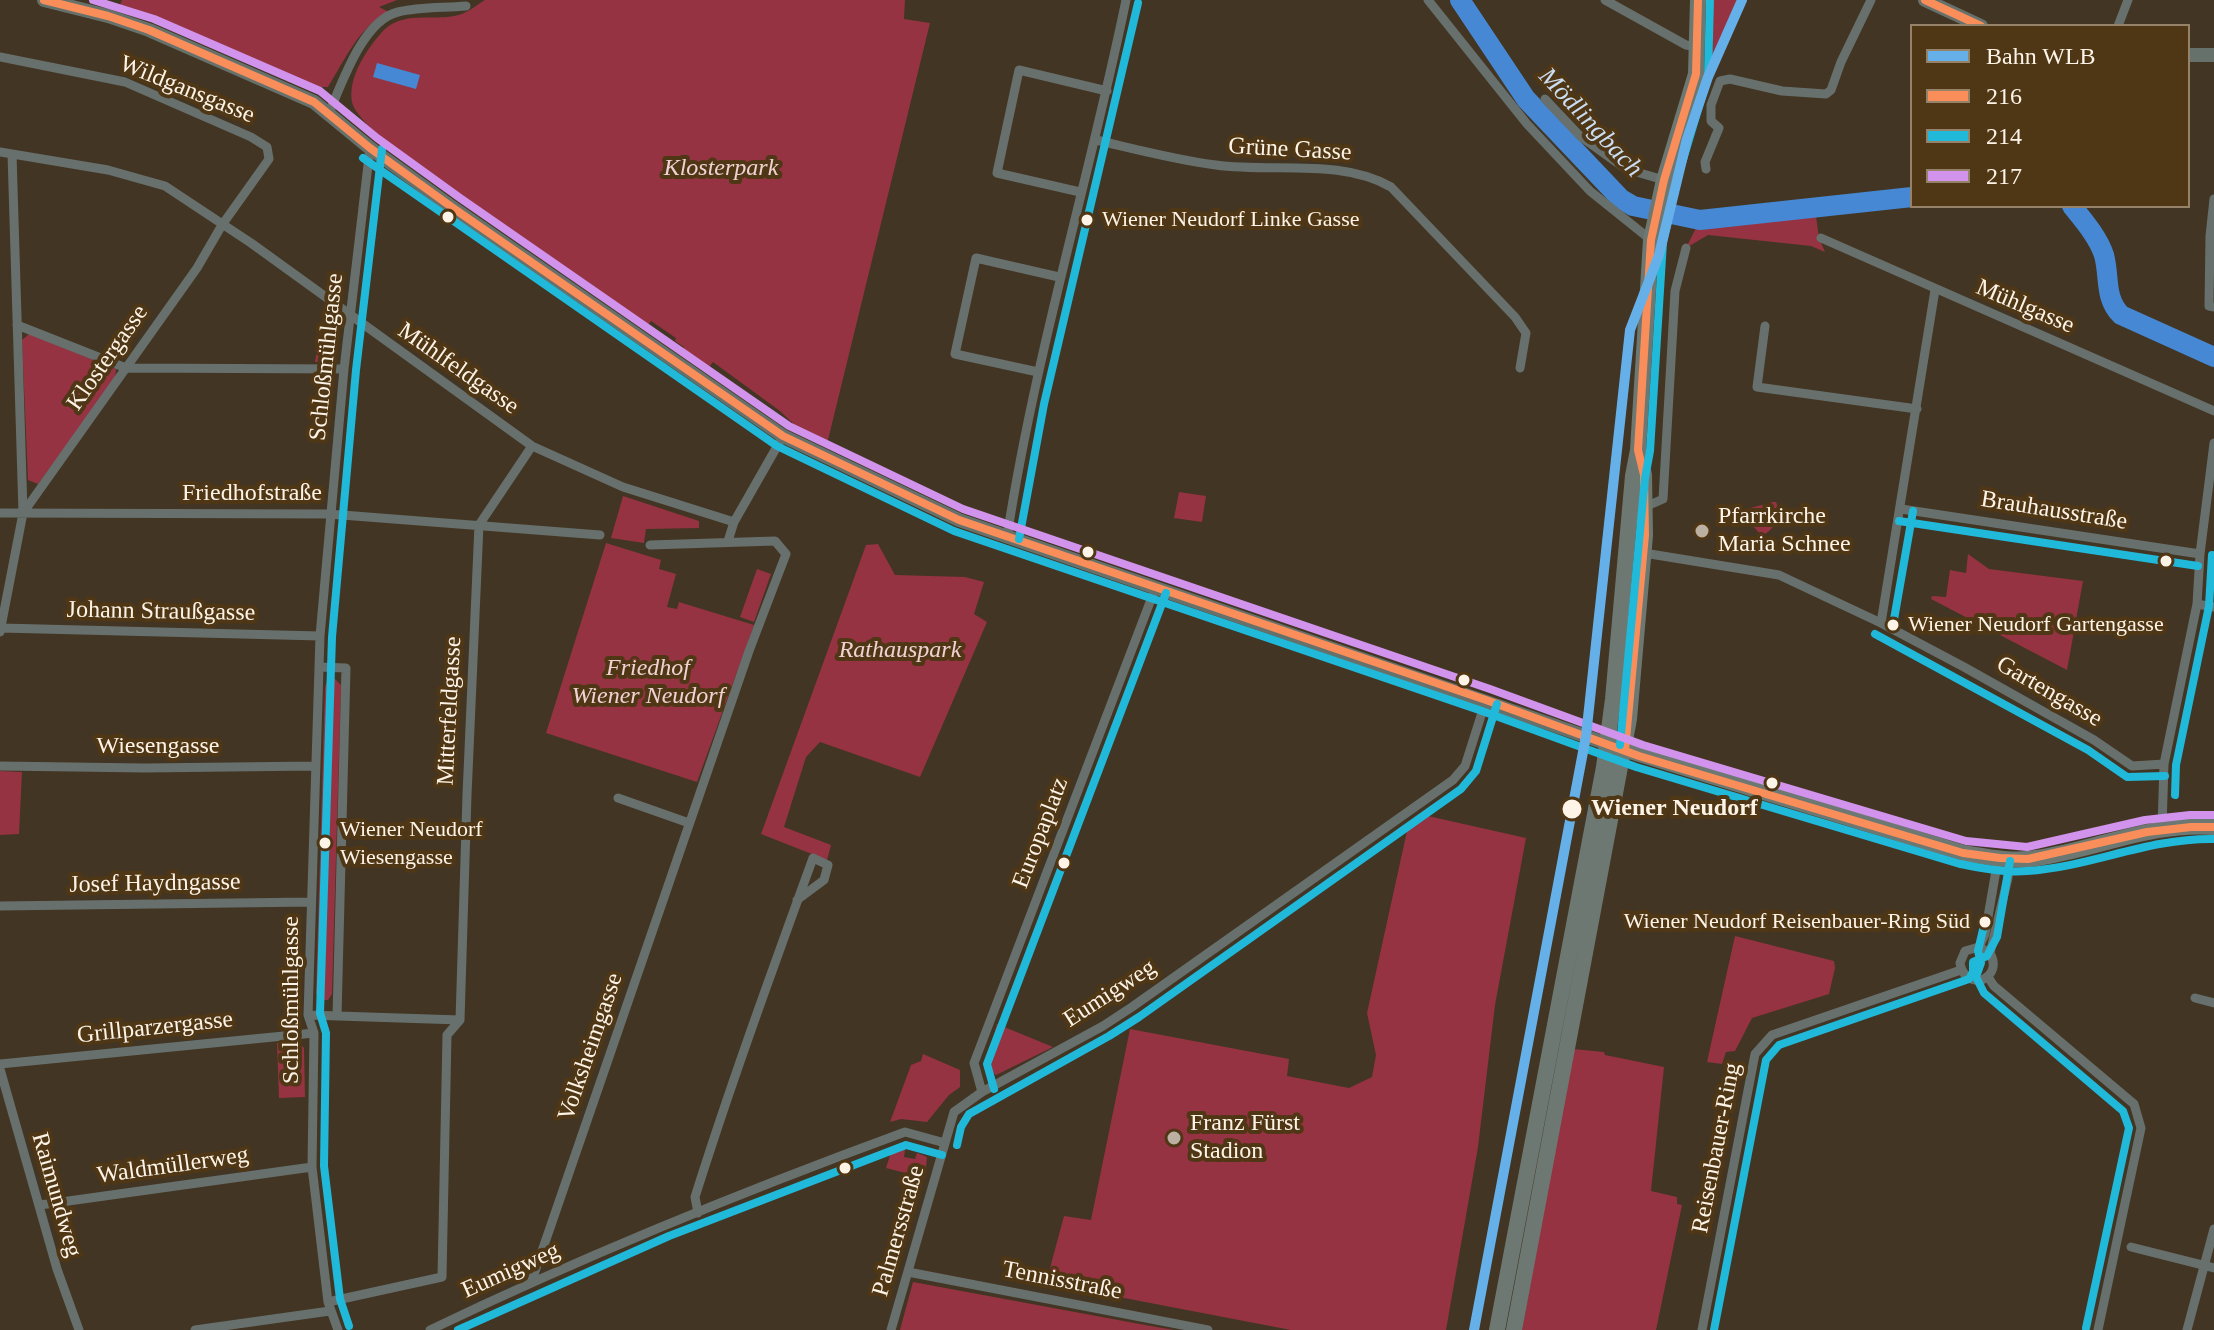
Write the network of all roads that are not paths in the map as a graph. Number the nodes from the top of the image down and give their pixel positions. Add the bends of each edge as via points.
1 (44, 0) edge
2 (1126, 0) edge
3 (1428, 0) edge
4 (1605, 0) edge
5 (1698, 0) edge
6 (1871, 0) edge
7 (1925, 0) edge
8 (2128, 0) edge
9 (466, 6) dead end
10 (1977, 24) edge
11 (2119, 24) edge
12 (1698, 47) junction
13 (2190, 55) edge
14 (2214, 55) edge
15 (0, 57) edge
16 (1107, 91) junction
17 (1545, 99) dead end
18 (329, 113) junction
19 (1096, 140) junction
20 (370, 148) junction
21 (0, 152) edge
22 (12, 154) junction
23 (1706, 169) dead end
24 (1664, 180) junction
25 (1080, 192) junction
26 (2214, 199) edge
27 (222, 225) junction
28 (1652, 232) junction
29 (1821, 238) dead end
30 (1686, 248) dead end
31 (1059, 277) junction
32 (1935, 290) junction
33 (2214, 307) edge
34 (351, 318) junction
35 (17, 325) junction
36 (1765, 326) dead end
37 (126, 368) junction
38 (1520, 368) dead end
39 (344, 369) junction
40 (1038, 372) junction
41 (1917, 409) junction
42 (2214, 411) edge
43 (783, 436) junction
44 (2214, 443) edge
45 (532, 446) junction
46 (1638, 450) junction
47 (1645, 507) junction
48 (1901, 509) junction
49 (0, 513) edge
50 (23, 513) junction
51 (329, 514) junction
52 (734, 522) junction
53 (479, 525) junction
54 (600, 535) dead end
55 (1007, 537) junction
56 (728, 541) junction
57 (650, 545) dead end
58 (1644, 553) junction
59 (2200, 554) junction
60 (1155, 589) junction
61 (2197, 604) junction
62 (2214, 607) edge
63 (1881, 623) junction
64 (0, 630) edge
65 (320, 636) junction
66 (319, 667) junction
67 (1486, 700) junction
68 (1608, 744) junction
69 (1625, 750) junction
70 (2164, 764) junction
71 (0, 766) edge
72 (316, 766) junction
73 (618, 798) dead end
74 (689, 823) junction
75 (2214, 827) edge
76 (2162, 828) junction
77 (2004, 860) junction
78 (797, 900) dead end
79 (311, 902) junction
80 (0, 906) edge
81 (1979, 947) junction
82 (1990, 953) junction
83 (1961, 970) junction
84 (1988, 977) junction
85 (2195, 998) dead end
86 (2214, 1003) edge
87 (308, 1015) junction
88 (337, 1016) junction
89 (460, 1020) junction
90 (314, 1033) junction
91 (0, 1066) edge
92 (1550, 1091) junction
93 (982, 1092) junction
94 (945, 1143) junction
95 (312, 1167) junction
96 (40, 1205) junction
97 (698, 1213) junction
98 (2214, 1229) edge
99 (2131, 1247) dead end
100 (2209, 1267) edge
101 (908, 1272) junction
102 (531, 1283) junction
103 (329, 1306) junction
104 (79, 1330) edge
105 (195, 1330) edge
106 (338, 1330) edge
107 (430, 1330) edge
108 (891, 1330) edge
109 (1208, 1330) edge
110 (1497, 1330) edge
111 (1514, 1330) edge
112 (1702, 1330) edge
113 (2098, 1330) edge
114 (2187, 1330) edge

1 - 18 street via 108,16 189,46 298,93
2 - 16 street
3 - 28 street via 1527,124 1590,191
4 - 12 street
5 - 12 main road
6 - 23 street via 1826,94 1720,81 1711,105 1711,121 1719,128
7 - 10 street
8 - 11 street
9 - 18 street via 395,12 377,23 356,53
12 - 24 main road via 1696,74
13 - 14 street
15 - 27 street, Wildgansgasse via 125,82 267,147 269,159
16 - 19 street
16 - 25 street via 1019,70 997,173
17 - 24 street via 1580,136 1626,169
18 - 20 street
19 - 25 street
19 - 38 street, Grüne Gasse via 1214,165 1349,170 1391,187 1515,317 1526,333
20 - 34 street, Schloßmühlgasse
20 - 43 street
21 - 22 street, Mühlfeldgasse
22 - 27 street, Mühlfeldgasse via 165,186
22 - 35 street
24 - 28 main road
25 - 31 street
26 - 33 street via 2209,306
27 - 34 street, Mühlfeldgasse
27 - 37 street, Klostergasse
28 - 46 main road
29 - 32 street, Mühlgasse
30 - 47 street via 1675,291 1663,499
31 - 40 street
31 - 40 street via 976,258 955,354
32 - 41 street
32 - 42 street, Mühlgasse
34 - 39 street, Schloßmühlgasse
34 - 45 street, Mühlfeldgasse
35 - 37 street
35 - 50 street
36 - 41 street via 1757,387
37 - 39 street
37 - 50 street, Klostergasse
39 - 51 street, Schloßmühlgasse
40 - 55 street
41 - 48 street
43 - 52 street
43 - 55 street via 901,494
44 - 59 street
45 - 52 street, Mühlfeldgasse via 623,487
45 - 53 street
46 - 47 main road
46 - 68 main road
47 - 58 main road
48 - 59 street, Brauhausstraße
48 - 63 street
49 - 50 street, Friedhofstraße
50 - 51 street, Friedhofstraße
50 - 64 street
51 - 53 street, Friedhofstraße
51 - 65 street, Schloßmühlgasse
52 - 56 street
53 - 54 street, Friedhofstraße
53 - 89 street, Mitterfeldgasse
55 - 60 street
56 - 57 street
56 - 74 street, Volksheimgasse via 775,541 786,554
58 - 63 street, Gartengasse via 1779,575
58 - 69 main road
59 - 61 street
60 - 67 street
60 - 93 street, Europaplatz via 974,1063
61 - 62 street
61 - 70 street
63 - 70 street, Gartengasse via 2132,766
64 - 65 street, Johann Straußgasse
65 - 66 street, Schloßmühlgasse
66 - 72 street, Schloßmühlgasse
66 - 88 street, Schloßmühlgasse via 346,668
67 - 68 street
67 - 93 street, Eumigweg via 1465,766 1453,780 1132,1007
68 - 69 main road
68 - 92 main road
69 - 77 main road via 1963,853
69 - 92 main road
70 - 76 street
71 - 72 street, Wiesengasse
72 - 79 street, Schloßmühlgasse
73 - 74 street
74 - 102 street, Volksheimgasse
75 - 76 main road
76 - 77 main road via 2038,858
77 - 81 street
77 - 82 street via 2008,878
78 - 97 street via 699,1183
79 - 80 street, Josef Haydngasse
79 - 87 street, Schloßmühlgasse
81 - 82 street
81 - 83 street via 1965,951
82 - 84 street via 1994,964
83 - 84 street via 1970,979
83 - 112 street, Reisenbauer-Ring via 1772,1035 1755,1054
84 - 113 street via 2134,1104 2141,1128
85 - 86 street
87 - 88 street
87 - 90 street, Schloßmühlgasse
88 - 89 street
89 - 103 street, Mitterfeldgasse via 447,1035 442,1277
90 - 91 street, Grillparzergasse
90 - 95 street, Schloßmühlgasse
91 - 96 street, Raimundweg
92 - 110 main road
92 - 111 main road
93 - 94 street, Eumigweg via 954,1112
94 - 97 street, Eumigweg via 905,1132
94 - 101 street, Palmersstraße
95 - 96 street, Waldmüllerweg
95 - 103 street, Schloßmühlgasse
96 - 104 street, Raimundweg
97 - 102 street, Eumigweg
98 - 100 street
99 - 100 street
100 - 114 street
101 - 108 street, Palmersstraße
101 - 109 street, Tennisstraße
102 - 107 street, Eumigweg
103 - 105 street
103 - 106 street, Schloßmühlgasse

